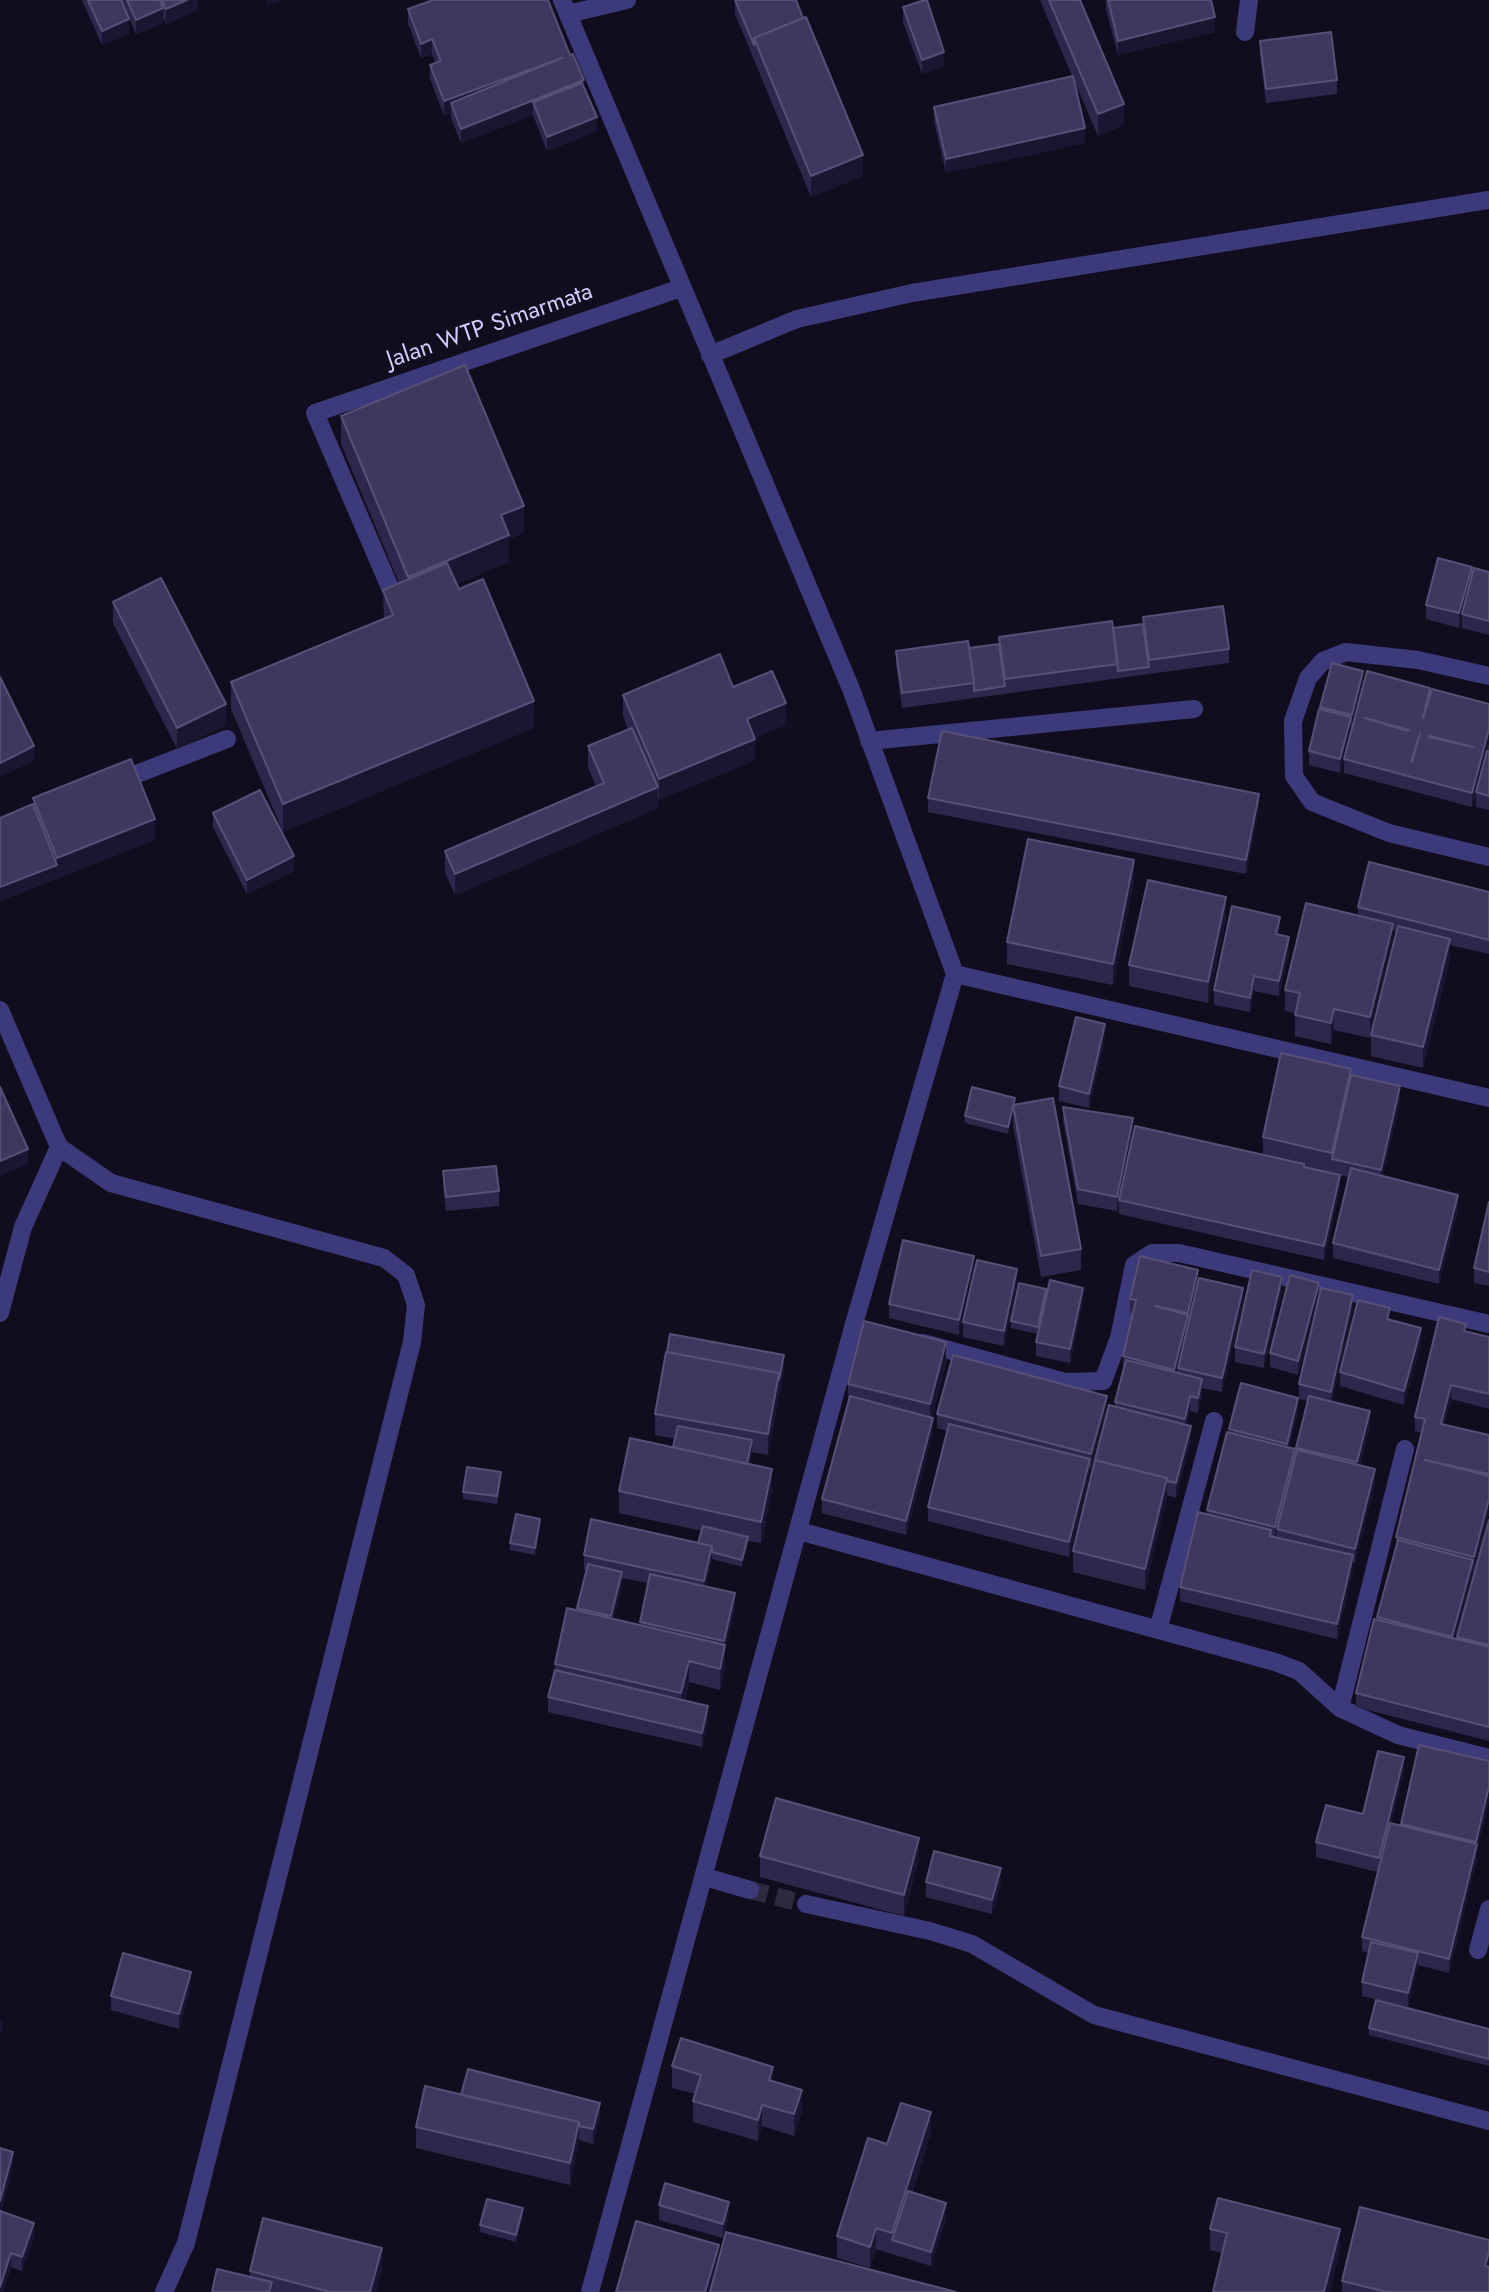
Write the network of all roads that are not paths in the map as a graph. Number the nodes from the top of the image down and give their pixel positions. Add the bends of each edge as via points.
1 (627, 0) edge
2 (1249, 0) edge
3 (565, 7) edge
4 (1245, 32) dead end
5 (1489, 200) edge
6 (681, 288) junction
7 (710, 355) junction
8 (394, 597) edge
9 (1489, 677) edge
10 (1194, 709) dead end
11 (227, 739) dead end
12 (869, 741) junction
13 (102, 787) edge
14 (1489, 857) edge
15 (955, 974) junction
16 (0, 1010) edge
17 (1489, 1098) edge
18 (59, 1147) junction
19 (0, 1313) edge
20 (854, 1324) junction
21 (1489, 1324) edge
22 (875, 1330) edge
23 (911, 1339) edge
24 (1214, 1421) dead end
25 (1405, 1449) dead end
26 (799, 1531) junction
27 (1158, 1630) junction
28 (1340, 1708) junction
29 (1489, 1758) edge
30 (705, 1877) junction
31 (750, 1890) tunnel mouth
32 (806, 1904) tunnel mouth
33 (1489, 1909) edge
34 (1478, 1950) dead end
35 (1489, 2120) edge
36 (164, 2292) edge
37 (590, 2292) edge

1 - 3 street
2 - 4 street
3 - 6 street
5 - 7 street via 912,293 797,319
6 - 7 street
6 - 8 street, Jalan WTP Simarmata via 316,413
7 - 12 street
9 - 14 street via 1418,660 1346,652 1324,661 1308,678 1293,721 1294,776 1312,802 1389,833
10 - 12 street
11 - 13 street
12 - 15 street
15 - 17 street
15 - 20 street
16 - 18 street
18 - 19 street via 23,1227
18 - 36 street via 111,1183 384,1258 406,1275 416,1305 412,1342 190,2229
20 - 22 street
20 - 26 street
21 - 23 street via 1179,1253 1152,1253 1134,1265 1119,1338 1102,1381 1065,1382
24 - 27 street
25 - 28 street
26 - 27 street
26 - 30 street
27 - 28 street via 1298,1671
28 - 29 street via 1398,1735
30 - 31 street
30 - 37 street
32 - 35 street via 972,1944 1094,2015
33 - 34 street

